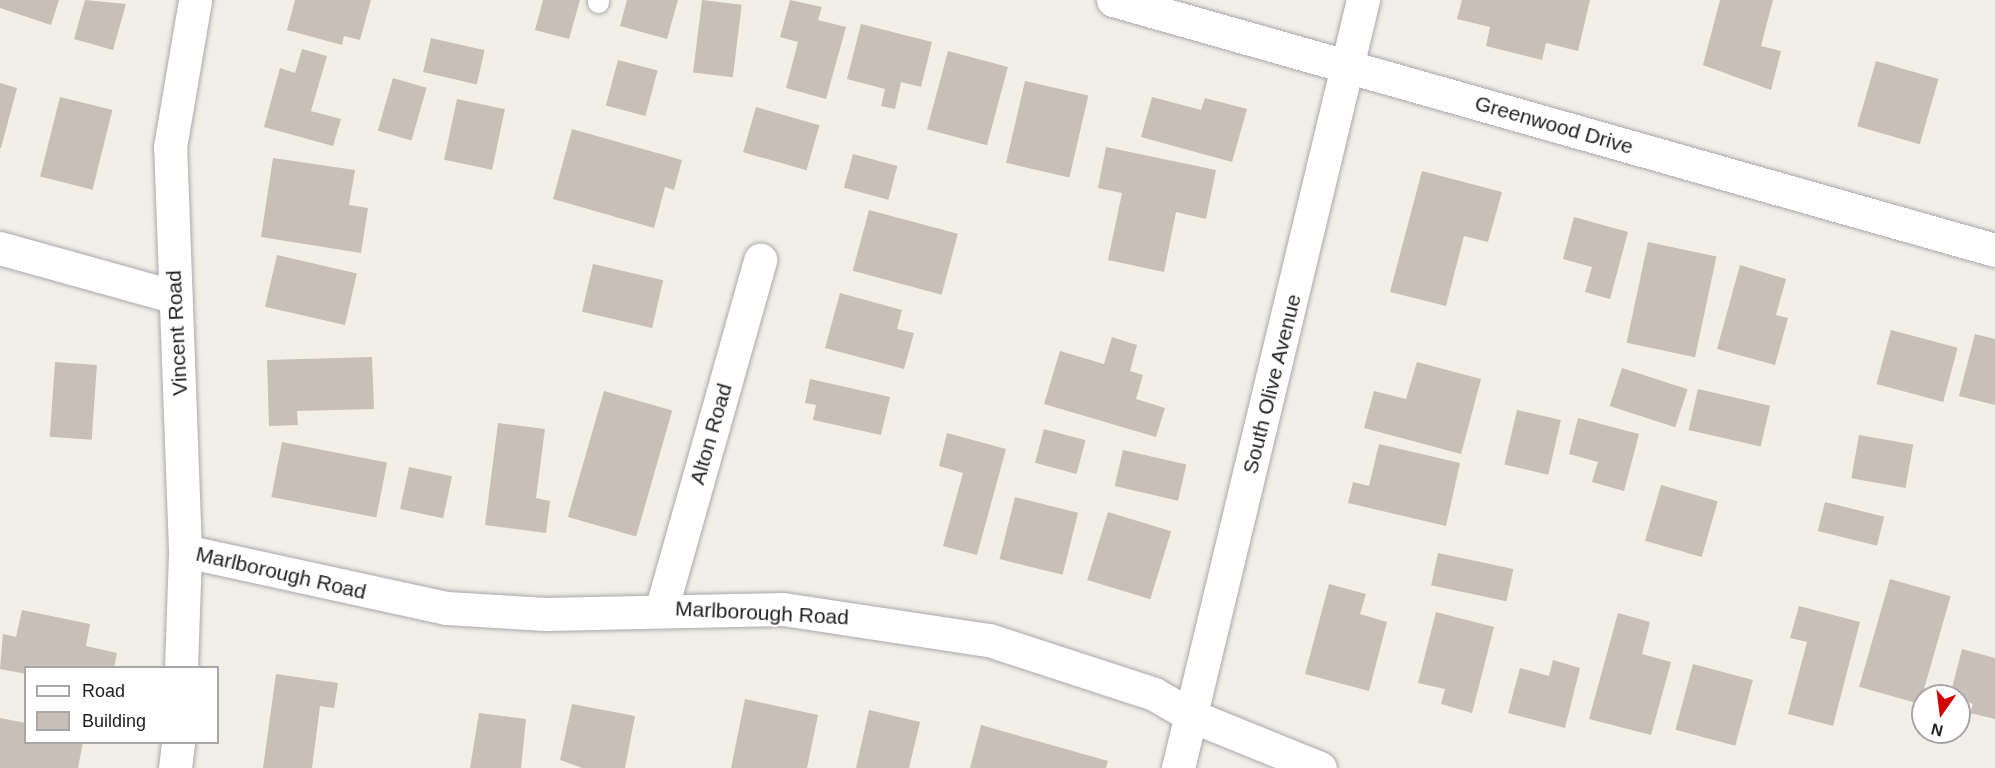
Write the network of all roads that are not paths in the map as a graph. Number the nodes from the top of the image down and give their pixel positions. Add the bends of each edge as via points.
1 (195, 0) edge
2 (1113, 0) edge
3 (1363, 0) edge
4 (1349, 67) junction
5 (0, 248) edge
6 (1995, 250) edge
7 (760, 260) dead end
8 (176, 297) junction
9 (185, 550) junction
10 (662, 608) junction
11 (181, 666) edge
12 (1192, 716) junction
13 (178, 744) edge
14 (175, 768) edge
15 (1178, 768) edge
16 (1320, 768) edge

1 - 8 street, Vincent Road via 170,147
2 - 4 street, Greenwood Drive
3 - 4 street, South Olive Avenue
4 - 6 street, Greenwood Drive
4 - 12 street, South Olive Avenue
5 - 8 street
7 - 10 street, Alton Road
8 - 9 street, Vincent Road
9 - 10 street, Marlborough Road via 447,608 544,614
9 - 11 street, Vincent Road
10 - 12 street, Marlborough Road via 783,609 989,640 1124,683
12 - 15 street, South Olive Avenue
12 - 16 street, Marlborough Road
13 - 14 street

